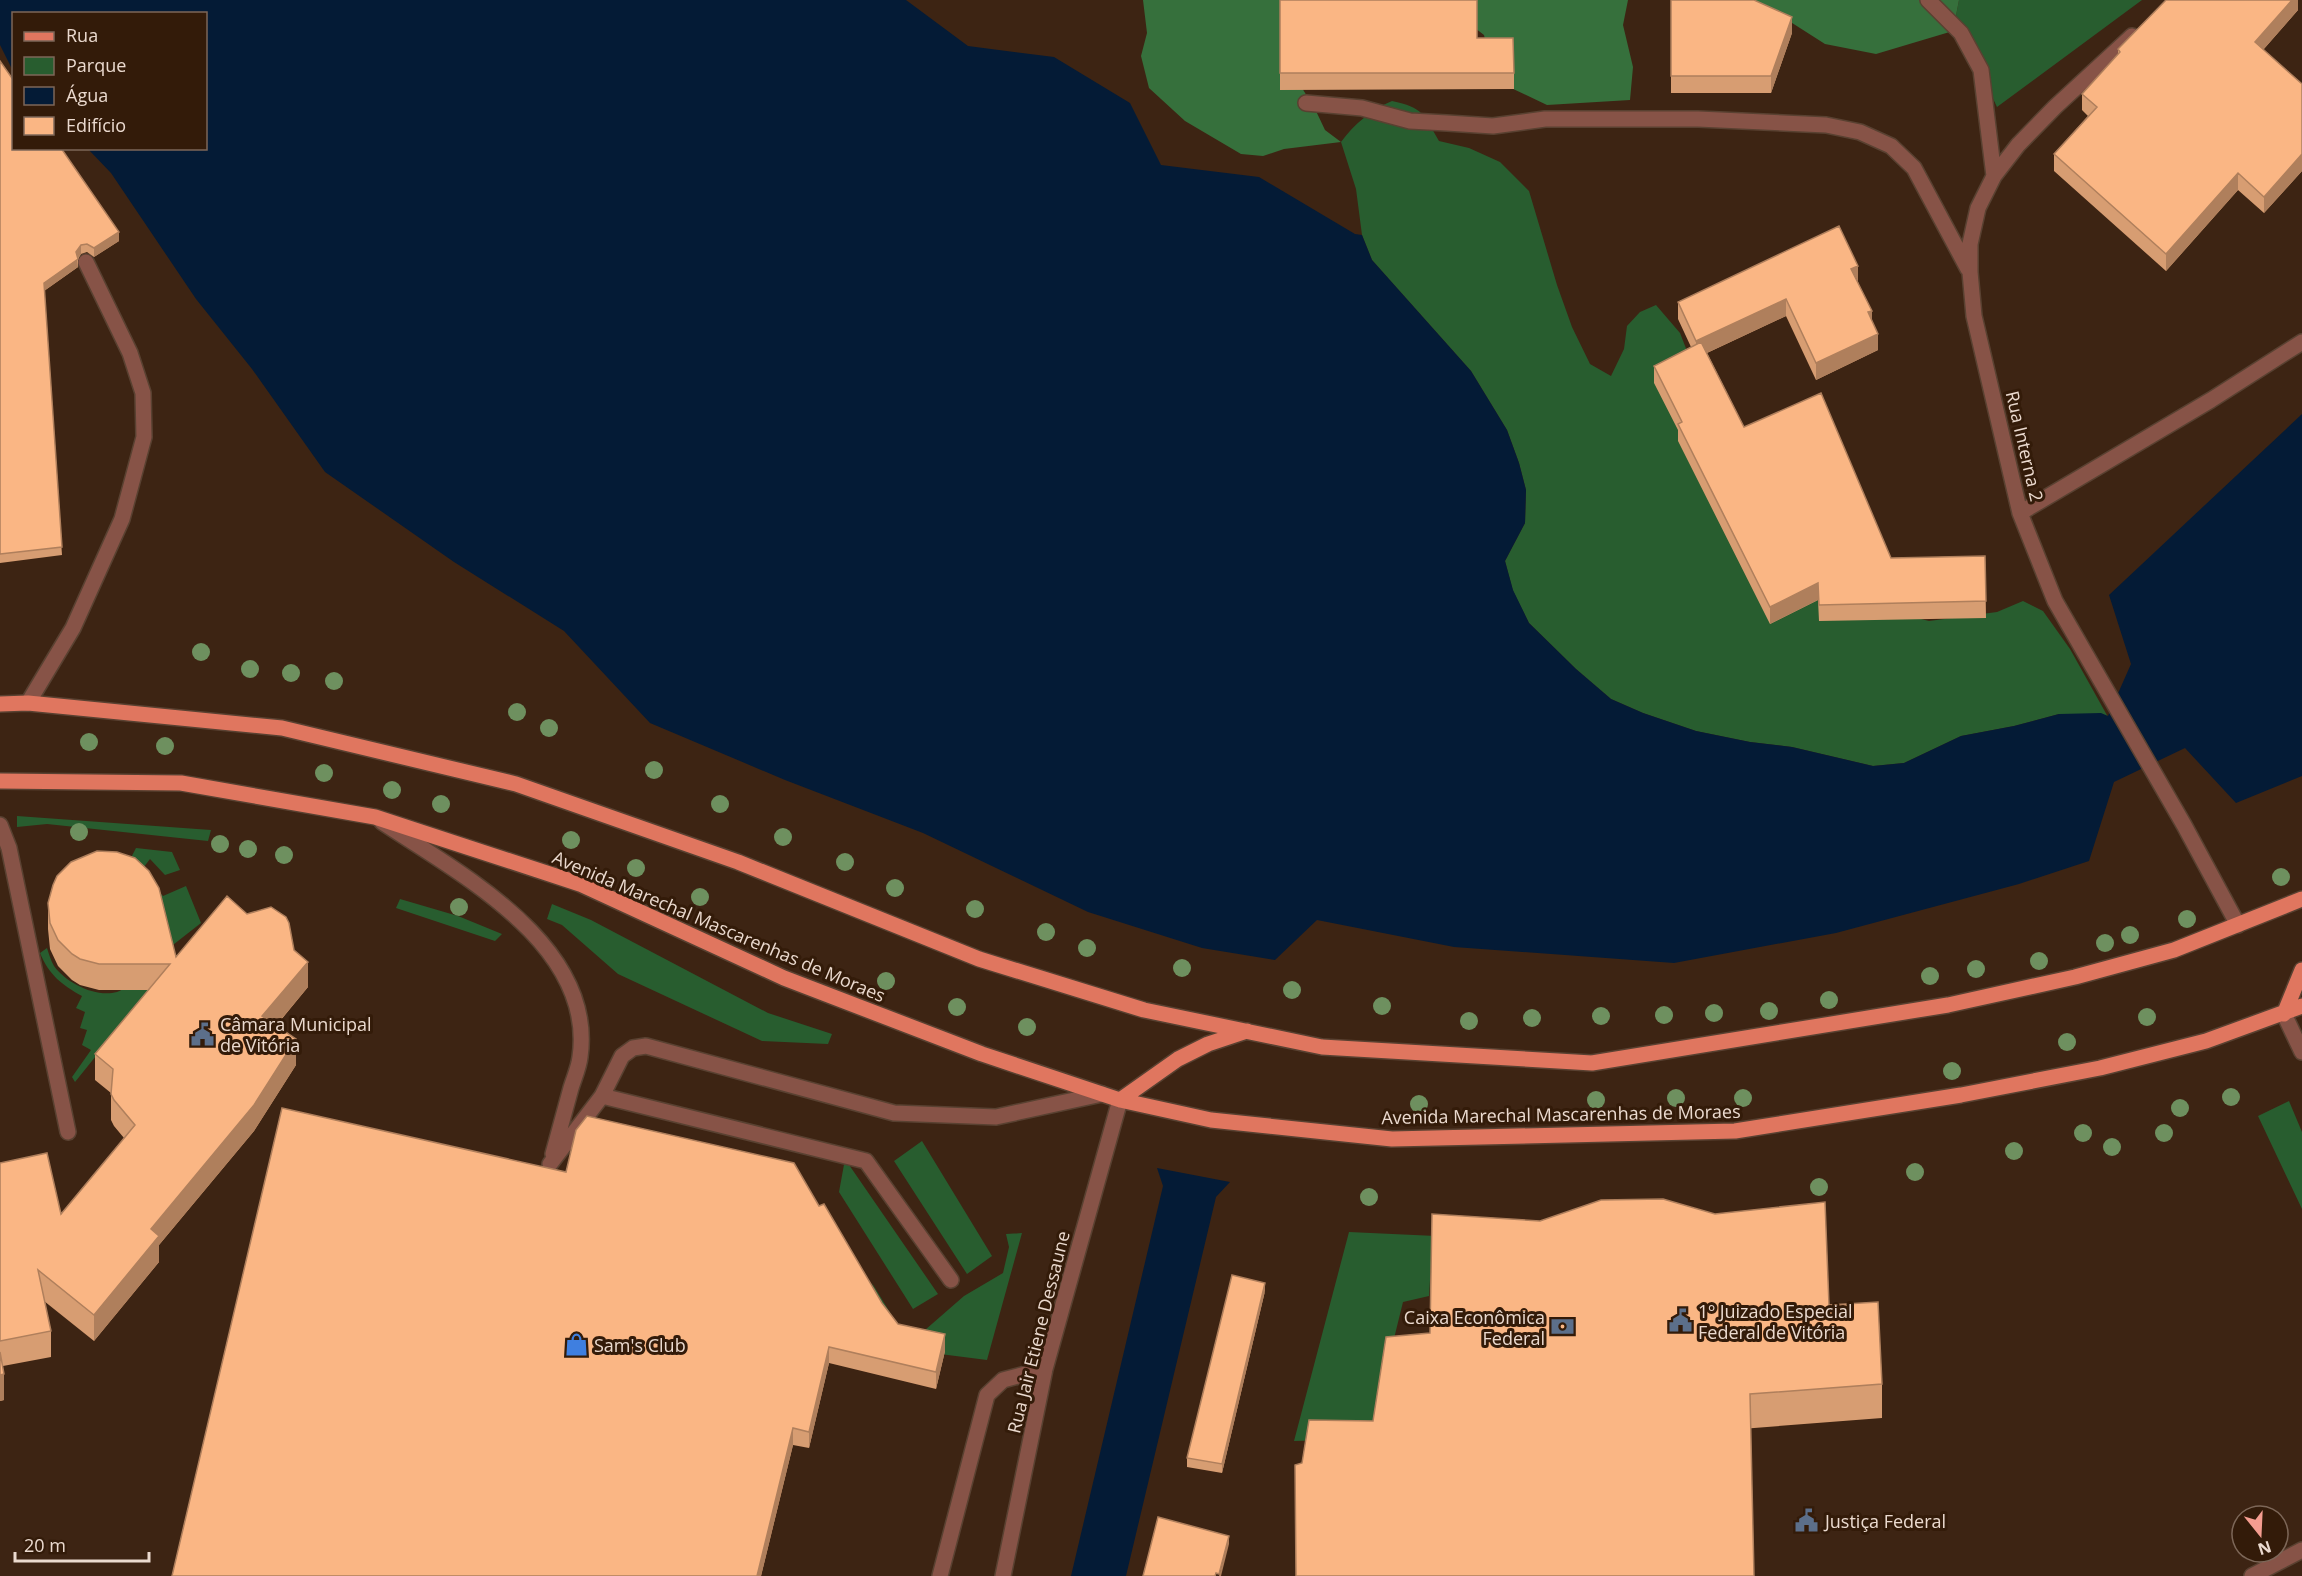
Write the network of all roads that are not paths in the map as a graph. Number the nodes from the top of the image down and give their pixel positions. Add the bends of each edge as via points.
1 (1928, 0) edge
2 (2145, 23) edge
3 (1306, 103) dead end
4 (1994, 176) junction
5 (86, 262) dead end
6 (1970, 272) junction
7 (2302, 342) edge
8 (2020, 513) junction
9 (28, 703) junction
10 (0, 704) edge
11 (0, 781) edge
12 (375, 817) junction
13 (0, 825) edge
14 (4, 851) edge
15 (2302, 899) edge
16 (2238, 925) junction
17 (2302, 970) edge
18 (2302, 1006) edge
19 (2284, 1014) junction
20 (1247, 1030) junction
21 (2302, 1052) edge
22 (1102, 1094) junction
23 (602, 1096) junction
24 (1120, 1100) junction
25 (68, 1132) dead end
26 (951, 1280) dead end
27 (1044, 1369) junction
28 (2302, 1550) edge
29 (940, 1576) edge
30 (1003, 1576) edge
31 (2252, 1576) edge

1 - 4 street via 1961,33 1981,70
2 - 4 street, Rua Interna 2 via 2055,107
3 - 6 street via 1362,108 1410,121 1493,126 1545,119 1698,119 1826,125 1860,132 1891,146 1914,168
4 - 6 street, Rua Interna 2 via 1978,208 1970,244
5 - 9 street via 143,393 144,437 122,519 73,628
6 - 8 street, Rua Interna 2 via 1974,316
7 - 8 street
8 - 16 street, Rua Interna 2 via 2055,601
9 - 10 main road
9 - 20 main road via 282,729 516,784 738,862 979,959 1144,1010
11 - 12 main road, Avenida Marechal Mascarenhas de Moraes via 181,783
12 - 22 main road, Avenida Marechal Mascarenhas de Moraes via 580,884 784,978 982,1054
12 - 23 street via 502,903 545,948 567,978 581,1020 580,1057 550,1164
13 - 14 street
14 - 25 street
15 - 16 main road
16 - 20 main road via 2174,950 1948,1005 1592,1063 1322,1047
17 - 19 main road
18 - 19 main road, Avenida Marechal Mascarenhas de Moraes
19 - 21 street
19 - 24 main road, Avenida Marechal Mascarenhas de Moraes via 2206,1041 2100,1068 1735,1131 1392,1139 1211,1120
20 - 24 main road via 1178,1059
22 - 23 street via 996,1117 894,1113 646,1046 633,1048 622,1056
22 - 24 main road, Avenida Marechal Mascarenhas de Moraes
23 - 26 street via 866,1161
24 - 27 street, Rua Jair Etiene Dessaune
27 - 29 street via 1003,1380 987,1395
27 - 30 street, Rua Jair Etiene Dessaune
28 - 31 street

